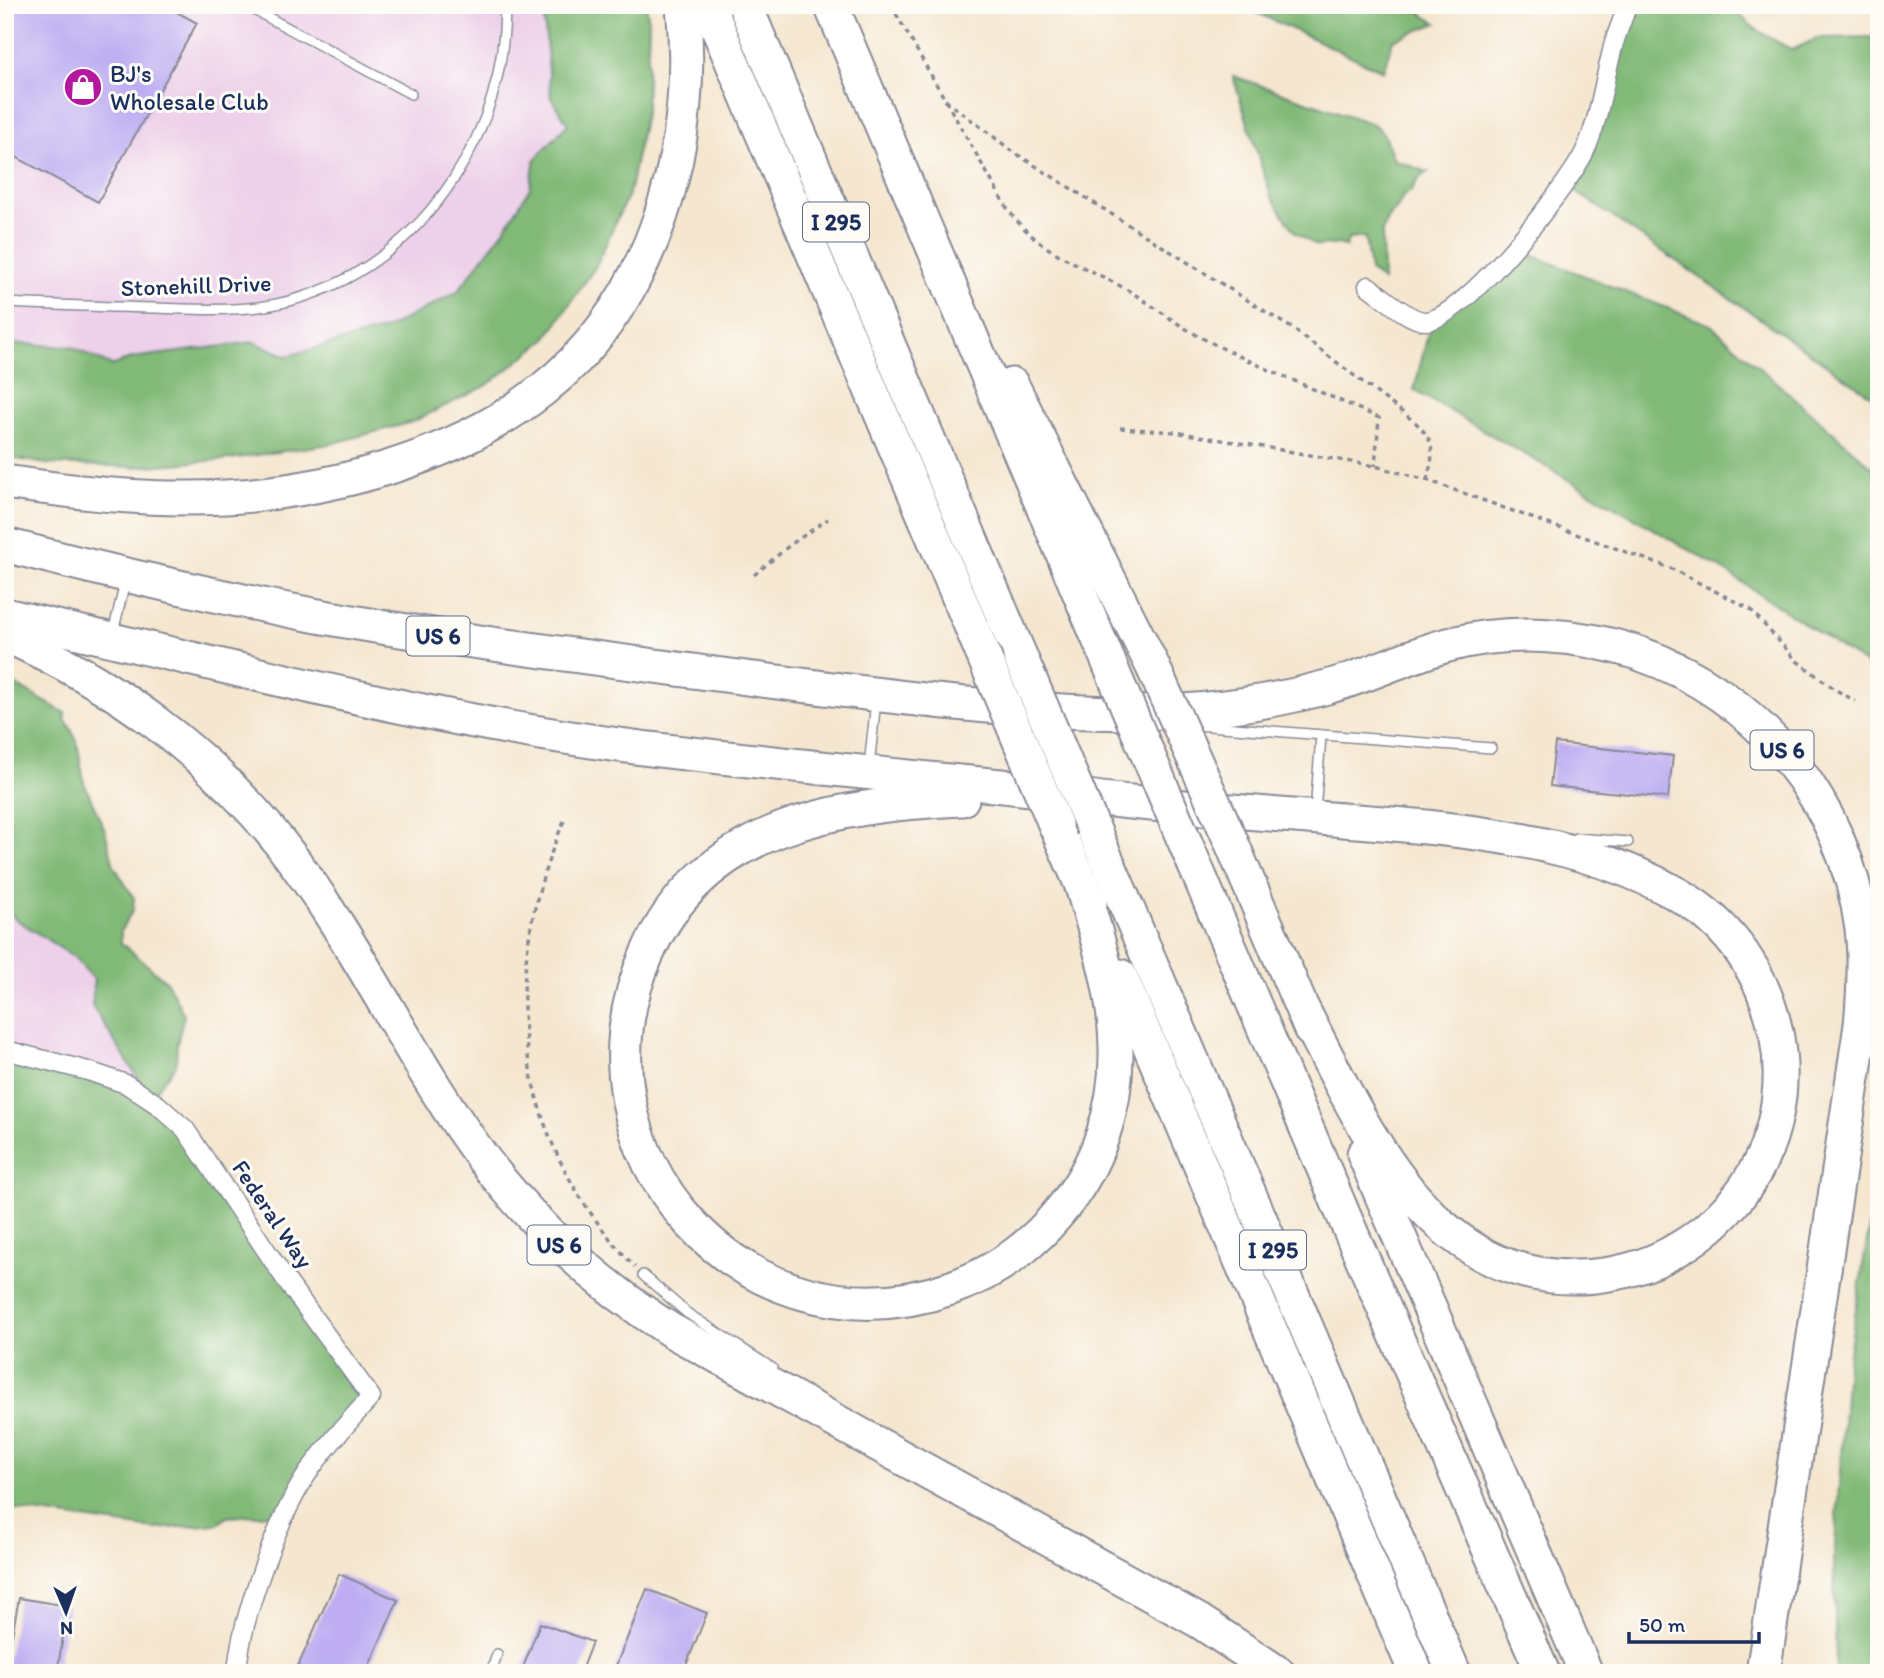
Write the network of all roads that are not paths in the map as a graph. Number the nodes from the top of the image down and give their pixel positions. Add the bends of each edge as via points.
1 (245, 5) edge
2 (505, 5) edge
3 (684, 5) edge
4 (708, 5) edge
5 (745, 5) edge
6 (831, 5) edge
7 (1627, 5) edge
8 (411, 94) dead end
9 (908, 187) junction
10 (1368, 286) dead end
11 (5, 303) edge
12 (5, 482) edge
13 (5, 545) edge
14 (127, 575) junction
15 (5, 615) edge
16 (5, 635) edge
17 (111, 641) junction
18 (876, 695) junction
19 (974, 706) junction
20 (1321, 736) junction
21 (1491, 748) dead end
22 (868, 774) junction
23 (1124, 802) junction
24 (1315, 818) junction
25 (1424, 826) junction
26 (1628, 842) dead end
27 (1081, 883) junction
28 (1303, 1010) junction
29 (5, 1050) edge
30 (643, 1275) road end
31 (779, 1372) dead end
32 (859, 1422) dead end
33 (1032, 1530) junction
34 (497, 1654) dead end
35 (237, 1673) edge
36 (491, 1673) edge
37 (1278, 1673) edge
38 (1416, 1673) edge
39 (1454, 1673) edge
40 (1543, 1673) edge
41 (1586, 1673) edge
42 (1763, 1673) edge

1 - 8 lane
2 - 11 lane, Stonehill Drive via 493,95 468,156 415,228 354,276 258,307
3 - 12 highway via 680,135 648,252 603,328 565,370 520,407 467,437 412,458 354,476 283,490 228,497 157,498
4 - 27 highway, bridge
5 - 39 highway, I 295, bridge
6 - 9 highway
7 - 10 street via 1585,151 1524,239 1439,318 1424,322 1411,317
9 - 28 highway, bridge via 1153,667
9 - 40 highway, bridge via 1343,1214
13 - 14 highway, US 6
14 - 17 lane
14 - 18 highway, US 6 via 402,630
15 - 17 highway
16 - 33 highway, US 6 via 64,663 135,707 238,794 317,892 485,1161 547,1233 586,1269 690,1342
17 - 22 highway via 551,735
18 - 19 highway, US 6
18 - 22 lane
19 - 20 lane
19 - 42 highway, US 6 via 1133,713 1222,707 1332,686 1449,645 1543,635 1606,644 1675,668 1737,708 1790,759 1838,839 1857,900 1865,962 1861,1025
20 - 21 lane
20 - 24 lane
22 - 23 highway
23 - 24 highway
23 - 27 highway via 971,798 834,813 767,834 732,852 702,876 673,909 650,946 633,990 625,1038 625,1086 636,1134 657,1179 680,1212 708,1241 755,1273 812,1295 853,1301 938,1292 979,1276 1028,1244 1053,1220 1080,1182 1101,1140 1113,1096 1112,1001
24 - 25 highway
25 - 26 lane
25 - 28 highway via 1518,840 1617,868 1691,902 1726,933 1765,991 1780,1054 1777,1115 1764,1155 1743,1191 1697,1237 1639,1267 1573,1278 1507,1265 1447,1231 1399,1179 1356,1111
27 - 38 highway
28 - 41 highway
29 - 35 street, Federal Way via 126,1084 185,1129 371,1397 311,1468 280,1525 242,1637
30 - 31 lane via 687,1313
32 - 33 lane
33 - 37 highway, US 6 via 1199,1621
34 - 36 lane

